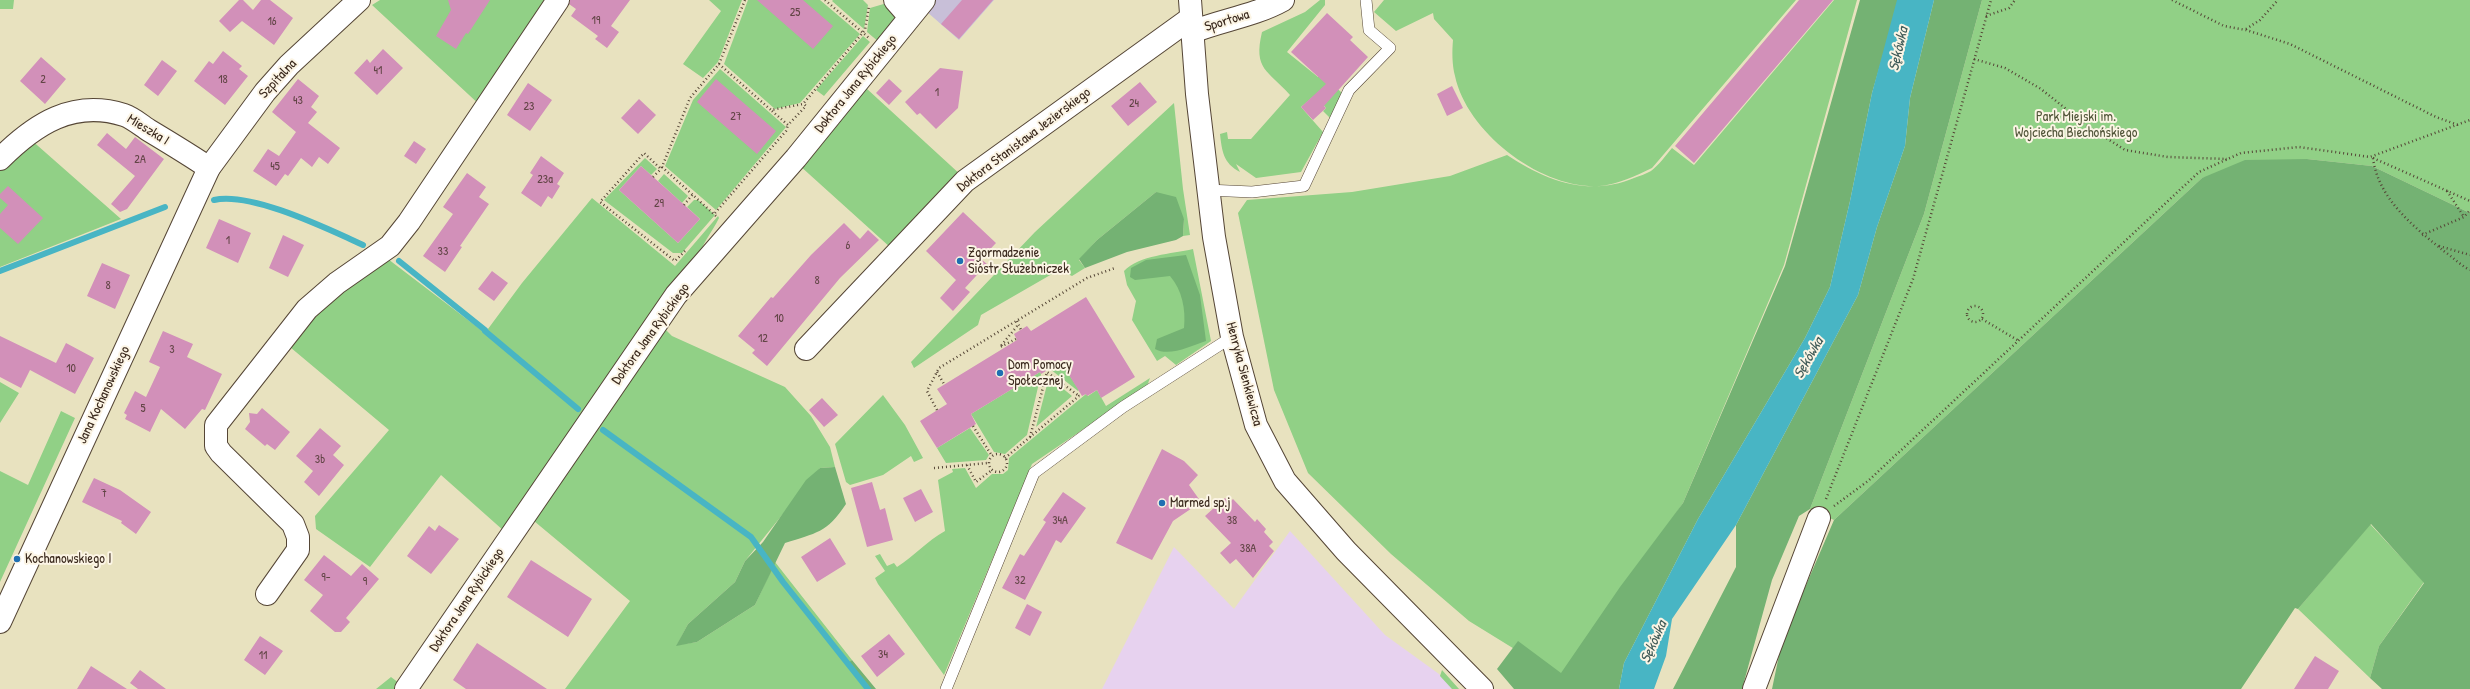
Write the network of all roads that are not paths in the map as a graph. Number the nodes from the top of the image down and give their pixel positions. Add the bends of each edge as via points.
1 (359, 0) edge
2 (558, 0) edge
3 (895, 0) edge
4 (924, 0) edge
5 (1283, 0) edge
6 (1366, 0) edge
7 (909, 16) junction
8 (1191, 17) edge
9 (0, 159) edge
10 (209, 168) junction
11 (1207, 190) junction
12 (1232, 337) junction
13 (806, 349) dead end
14 (1819, 518) road end
15 (267, 594) dead end
16 (0, 622) edge
17 (406, 689) edge
18 (946, 689) edge
19 (1482, 689) edge
20 (1754, 689) edge

1 - 10 street, Szpitalna via 289,65 265,92
2 - 15 street via 409,222 390,246 336,282 307,309 216,425 215,441 221,453 293,524 298,537 298,550
3 - 7 street
4 - 7 street, Doktora Jana Rybickiego
5 - 8 street, Sportowa via 1244,17 1209,25
6 - 11 lane via 1368,30 1390,48 1349,90 1304,186 1252,192
7 - 17 street, Doktora Jana Rybickiego via 796,158 676,295
8 - 11 street, Henryka Sienkiewicza
8 - 13 street, Doktora Stanisława Jezierskiego via 965,181
9 - 10 street, Mieszka I via 43,123 73,111 96,109 125,115
10 - 16 street, Jana Kochanowskiego
11 - 12 street, Henryka Sienkiewicza
12 - 18 lane via 1123,407 1034,473
12 - 19 street, Henryka Sienkiewicza via 1256,425 1285,481 1346,551
14 - 20 street

